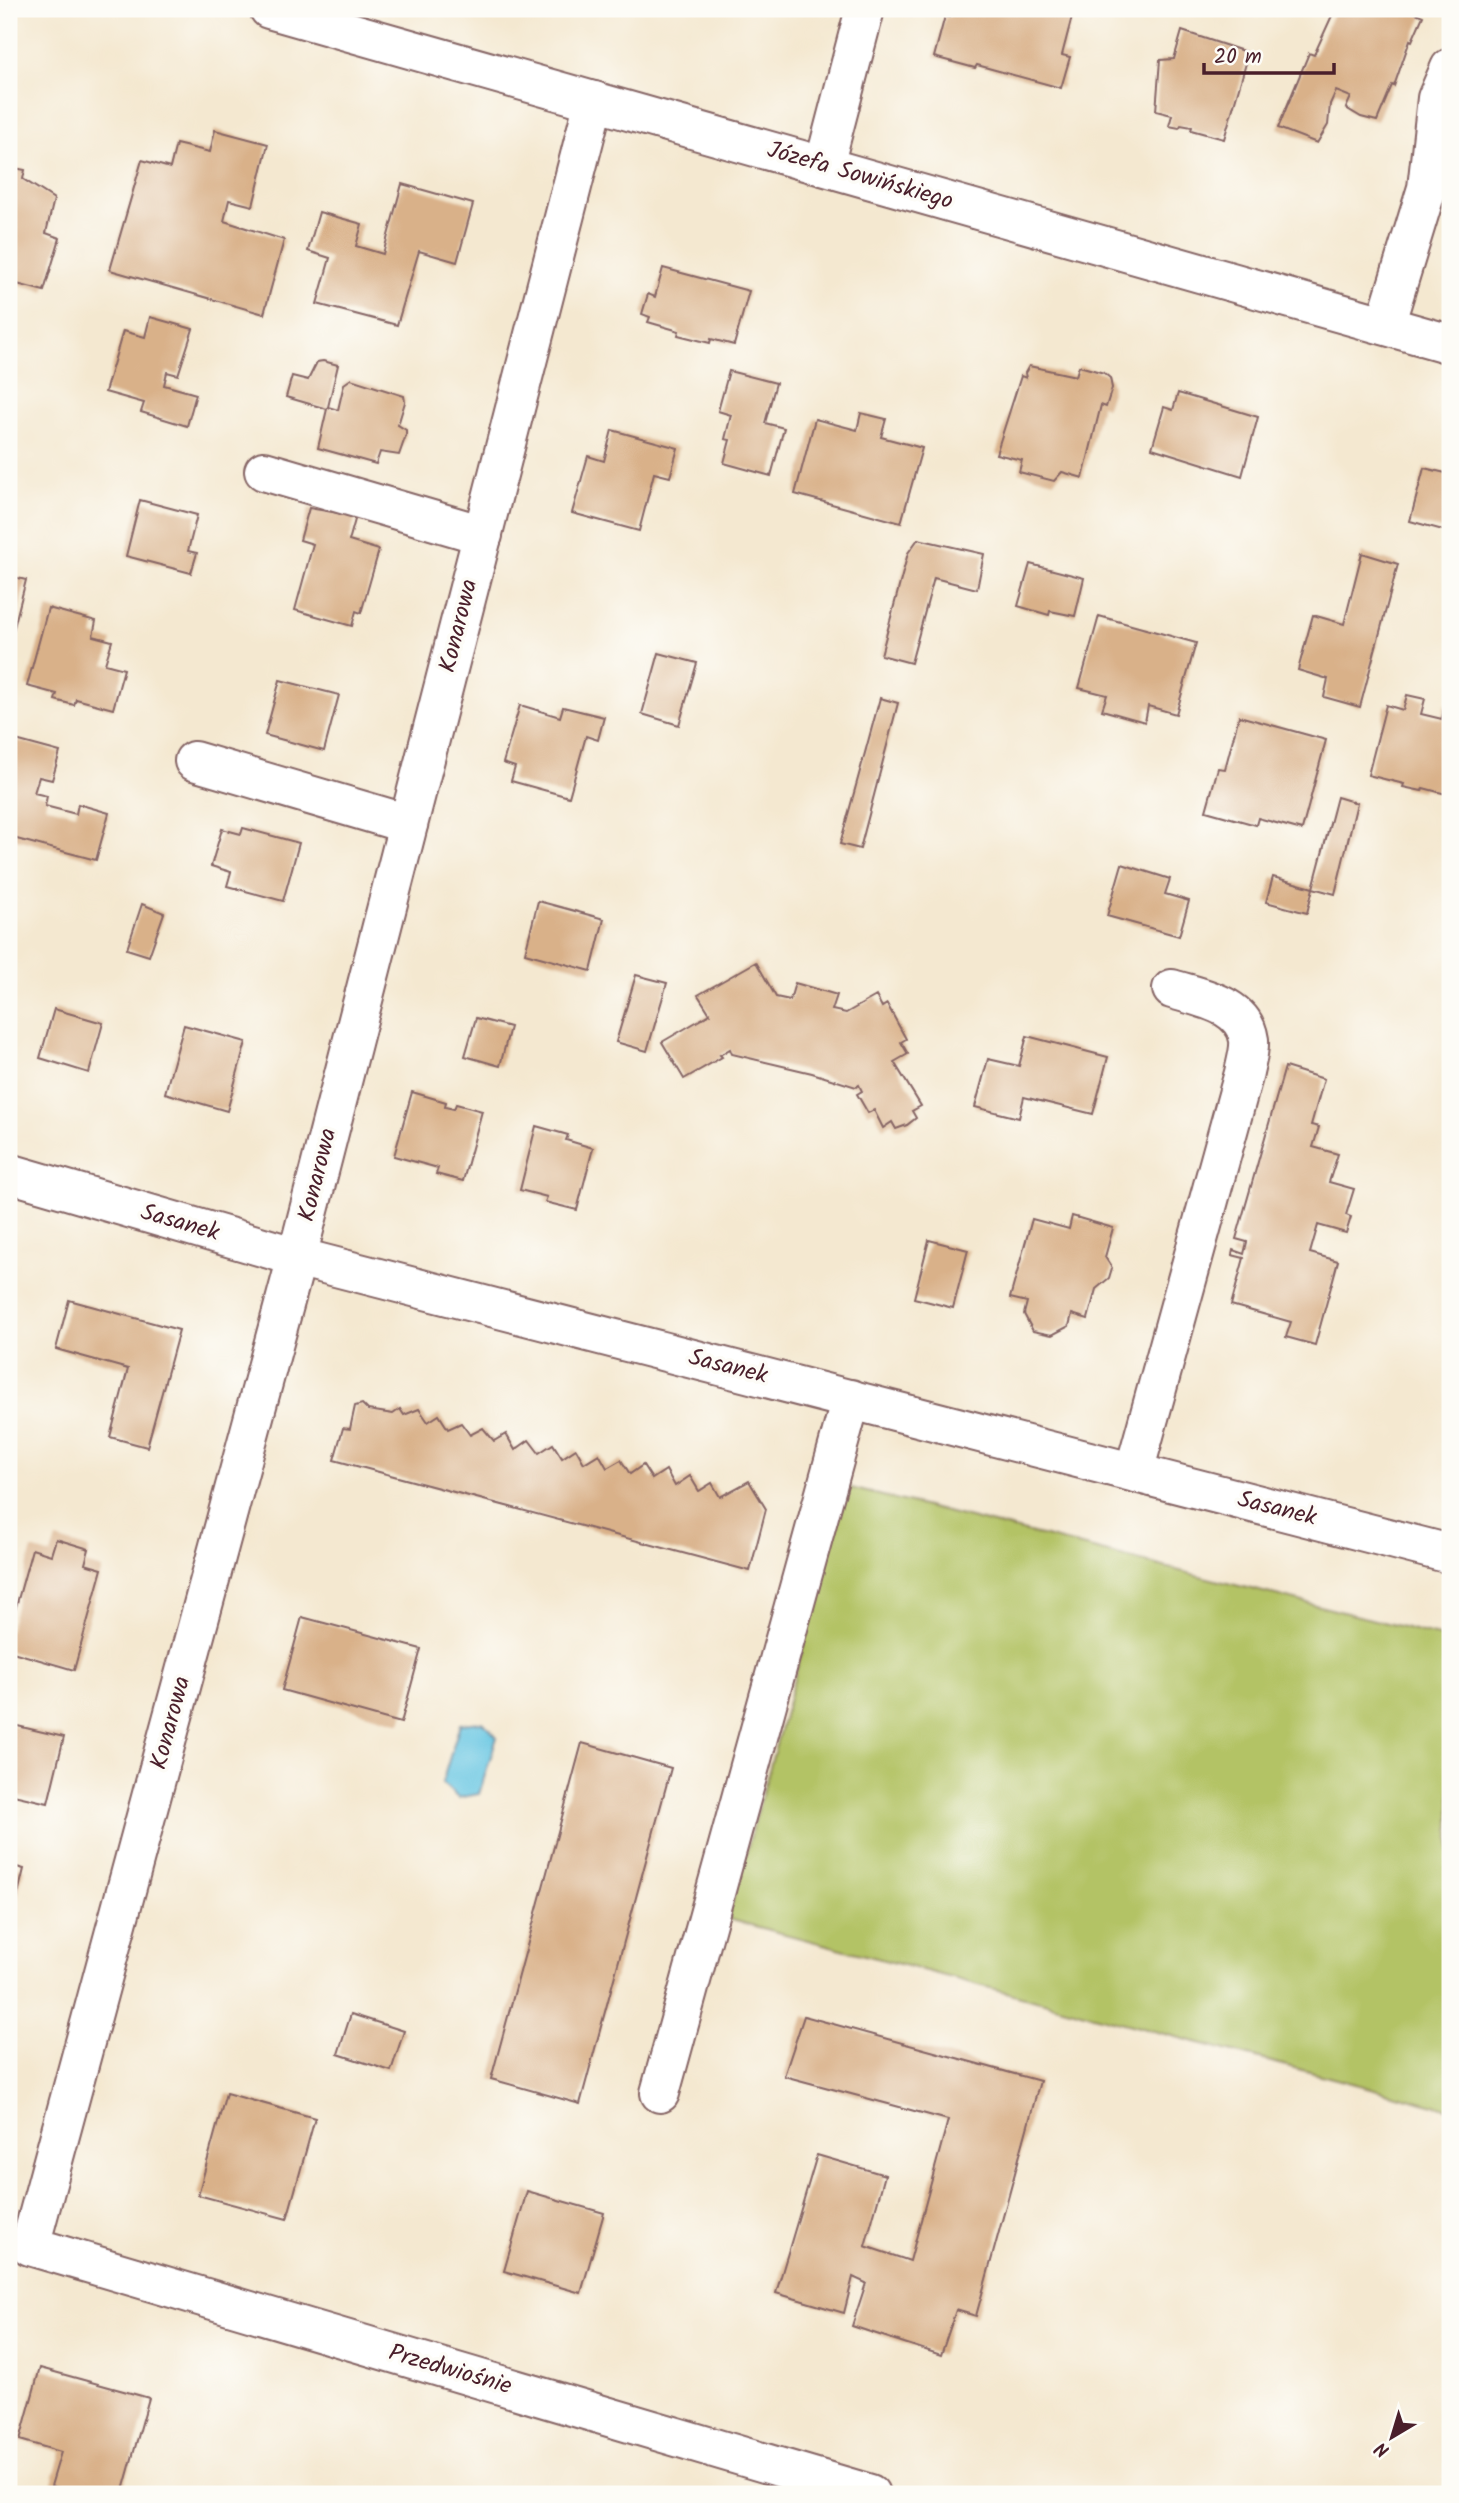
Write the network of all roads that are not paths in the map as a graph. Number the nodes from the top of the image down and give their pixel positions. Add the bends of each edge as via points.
1 (268, 9) edge
2 (865, 9) edge
3 (1450, 68) edge
4 (594, 101) junction
5 (824, 166) junction
6 (1385, 325) junction
7 (1450, 344) edge
8 (264, 471) dead end
9 (483, 535) junction
10 (194, 761) dead end
11 (408, 824) junction
12 (1172, 989) dead end
13 (9, 1173) edge
14 (297, 1256) junction
15 (851, 1399) junction
16 (1134, 1472) junction
17 (1450, 1554) edge
18 (660, 2093) dead end
19 (30, 2246) joint
20 (870, 2494) edge

1 - 4 street, Józefa Sowińskiego
2 - 5 street
3 - 6 street via 1437,98 1427,188
4 - 5 street, Józefa Sowińskiego
4 - 9 street, Konarowa
5 - 6 street, Józefa Sowińskiego
6 - 7 street, Józefa Sowińskiego
8 - 9 street
9 - 11 street, Konarowa
10 - 11 street
11 - 14 street, Konarowa
12 - 16 street via 1223,1005 1242,1020 1249,1041
13 - 14 street, Sasanek
14 - 15 street, Sasanek
14 - 19 street, Konarowa
15 - 16 street, Sasanek
15 - 18 street
16 - 17 street, Sasanek
19 - 20 street, Przedwiośnie

